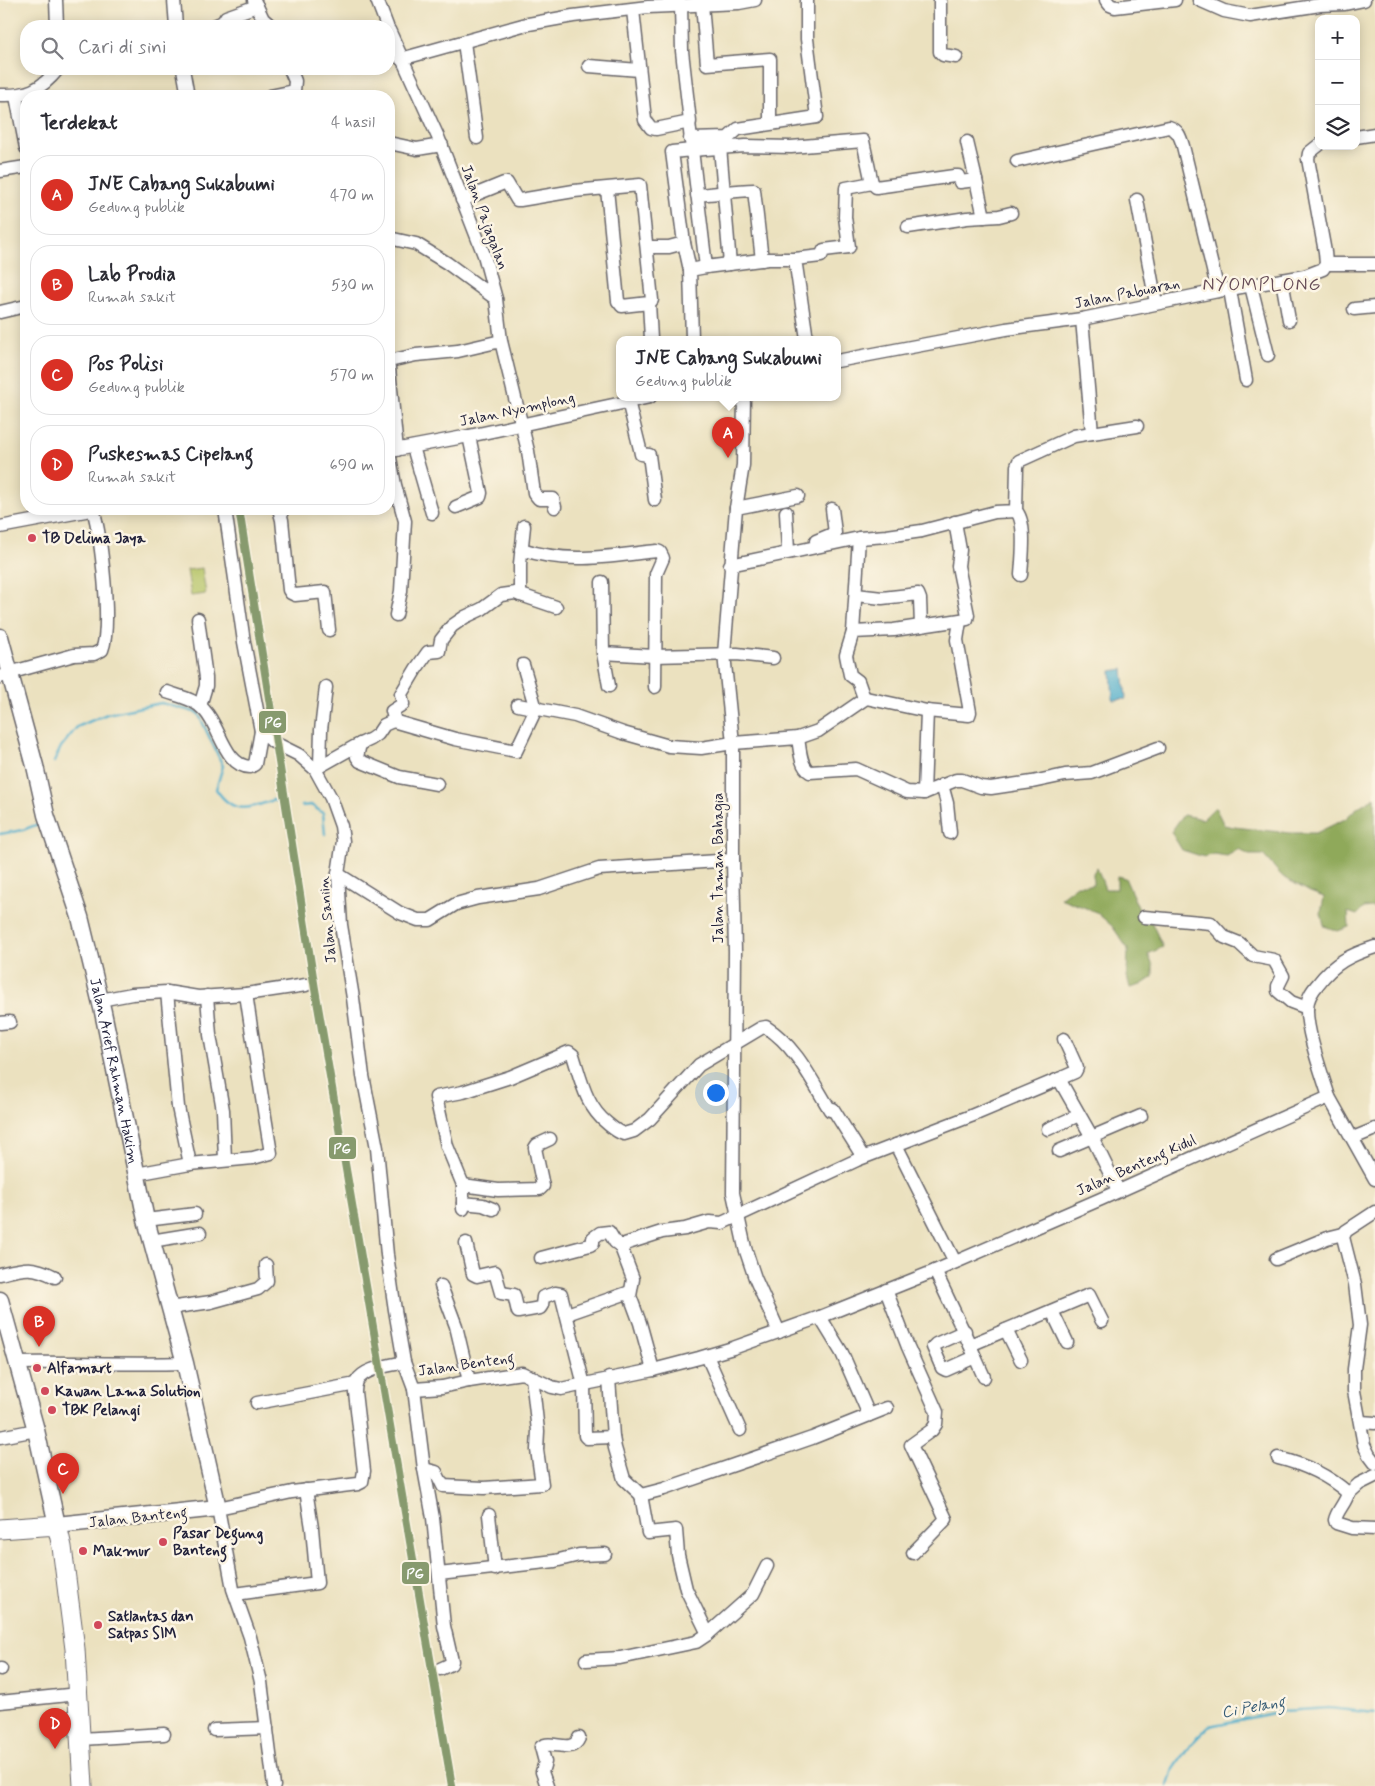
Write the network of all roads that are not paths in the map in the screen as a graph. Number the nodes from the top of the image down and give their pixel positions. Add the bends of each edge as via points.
1 (56, 0) edge
2 (174, 0) edge
3 (377, 0) edge
4 (755, 0) edge
5 (807, 0) edge
6 (940, 0) edge
7 (1106, 0) edge
8 (1175, 0) edge
9 (1200, 0) edge
10 (1364, 0) edge
11 (255, 3) edge
12 (648, 4) edge
13 (702, 4) junction
14 (681, 5) junction
15 (633, 10) junction
16 (57, 20) edge
17 (176, 20) edge
18 (224, 20) edge
19 (264, 20) edge
20 (385, 20) edge
21 (464, 42) junction
22 (395, 44) edge
23 (956, 56) dead end
24 (401, 59) junction
25 (590, 66) dead end
26 (640, 70) junction
27 (53, 75) edge
28 (184, 75) edge
29 (292, 75) edge
30 (34, 90) edge
31 (187, 90) edge
32 (294, 90) edge
33 (20, 95) edge
34 (0, 96) edge
35 (16, 96) junction
36 (20, 117) edge
37 (689, 122) junction
38 (770, 123) junction
39 (1375, 134) edge
40 (1360, 136) edge
41 (477, 138) dead end
42 (967, 142) dead end
43 (395, 144) edge
44 (691, 145) junction
45 (442, 146) junction
46 (720, 147) junction
47 (1315, 148) edge
48 (1017, 161) dead end
49 (20, 168) edge
50 (0, 171) edge
51 (976, 180) junction
52 (872, 183) junction
53 (607, 189) junction
54 (724, 193) junction
55 (697, 195) junction
56 (462, 200) junction
57 (1137, 200) dead end
58 (1010, 213) dead end
59 (984, 217) junction
60 (908, 227) dead end
61 (395, 239) edge
62 (684, 243) junction
63 (648, 247) junction
64 (795, 259) junction
65 (762, 260) junction
66 (730, 264) junction
67 (1326, 264) junction
68 (1375, 264) edge
69 (706, 268) junction
70 (690, 270) junction
71 (1282, 280) junction
72 (1251, 286) junction
73 (1224, 290) junction
74 (496, 299) junction
75 (649, 303) junction
76 (1156, 303) junction
77 (20, 307) edge
78 (1375, 307) edge
79 (1354, 310) dead end
80 (0, 312) edge
81 (1082, 319) junction
82 (1289, 320) dead end
83 (651, 336) edge
84 (692, 336) edge
85 (807, 336) edge
86 (500, 341) junction
87 (1268, 355) dead end
88 (395, 360) edge
89 (841, 360) edge
90 (1246, 380) dead end
91 (628, 401) joint
92 (744, 401) edge
93 (522, 424) junction
94 (1138, 426) dead end
95 (1092, 433) junction
96 (469, 436) junction
97 (413, 447) junction
98 (395, 450) edge
99 (395, 485) edge
100 (798, 496) dead end
101 (656, 500) dead end
102 (456, 507) dead end
103 (555, 508) dead end
104 (736, 508) junction
105 (832, 509) dead end
106 (1016, 511) junction
107 (786, 512) dead end
108 (432, 513) dead end
109 (63, 515) edge
110 (95, 515) edge
111 (226, 515) edge
112 (281, 515) edge
113 (955, 522) junction
114 (524, 526) dead end
115 (0, 527) edge
116 (859, 538) junction
117 (521, 549) junction
118 (788, 550) junction
119 (731, 563) junction
120 (1022, 575) dead end
121 (602, 582) dead end
122 (520, 595) junction
123 (856, 595) junction
124 (556, 607) dead end
125 (396, 616) dead end
126 (198, 619) dead end
127 (960, 621) junction
128 (921, 626) junction
129 (329, 630) dead end
130 (853, 632) junction
131 (0, 637) edge
132 (603, 653) junction
133 (724, 654) junction
134 (654, 656) junction
135 (773, 658) dead end
136 (523, 665) dead end
137 (5, 675) edge
138 (609, 686) dead end
139 (326, 687) dead end
140 (655, 687) dead end
141 (167, 692) dead end
142 (864, 698) junction
143 (518, 705) dead end
144 (200, 706) junction
145 (536, 709) junction
146 (927, 711) junction
147 (393, 721) junction
148 (261, 731) junction
149 (798, 738) junction
150 (733, 743) junction
151 (360, 744) junction
152 (1158, 748) dead end
153 (318, 768) junction
154 (437, 784) dead end
155 (942, 786) junction
156 (924, 793) junction
157 (950, 833) dead end
158 (733, 860) junction
159 (338, 874) junction
160 (1144, 917) dead end
161 (1375, 947) edge
162 (306, 984) dead end
163 (167, 992) junction
164 (246, 994) junction
165 (207, 996) junction
166 (100, 1000) junction
167 (1307, 1008) junction
168 (1064, 1039) dead end
169 (734, 1044) junction
170 (1059, 1079) junction
171 (1329, 1097) junction
172 (1079, 1115) junction
173 (1141, 1116) dead end
174 (1048, 1128) dead end
175 (1375, 1129) edge
176 (1092, 1137) junction
177 (1353, 1138) junction
178 (550, 1139) dead end
179 (896, 1145) junction
180 (1059, 1152) dead end
181 (863, 1157) junction
182 (225, 1160) junction
183 (190, 1164) junction
184 (136, 1174) junction
185 (1375, 1179) edge
186 (463, 1185) junction
187 (1118, 1190) junction
188 (493, 1210) dead end
189 (1375, 1212) edge
190 (195, 1214) dead end
191 (737, 1216) junction
192 (146, 1220) junction
193 (200, 1232) dead end
194 (1343, 1234) junction
195 (151, 1241) junction
196 (466, 1243) dead end
197 (622, 1247) junction
198 (542, 1258) dead end
199 (1276, 1259) dead end
200 (956, 1262) junction
201 (266, 1266) dead end
202 (934, 1270) junction
203 (0, 1274) edge
204 (55, 1276) dead end
205 (441, 1286) dead end
206 (886, 1290) junction
207 (630, 1292) junction
208 (0, 1302) edge
209 (169, 1308) junction
210 (1052, 1311) junction
211 (567, 1314) junction
212 (820, 1317) junction
213 (1102, 1321) dead end
214 (1006, 1330) junction
215 (965, 1331) junction
216 (779, 1332) junction
217 (1067, 1342) dead end
218 (970, 1345) junction
219 (707, 1356) junction
220 (975, 1357) junction
221 (1021, 1360) dead end
222 (404, 1362) junction
223 (17, 1363) junction
224 (185, 1363) junction
225 (653, 1370) junction
226 (532, 1377) junction
227 (984, 1377) dead end
228 (609, 1378) junction
229 (469, 1381) junction
230 (356, 1384) junction
231 (584, 1385) junction
232 (414, 1389) junction
233 (257, 1403) dead end
234 (887, 1408) dead end
235 (869, 1415) junction
236 (1361, 1422) junction
237 (1375, 1423) edge
238 (36, 1430) junction
239 (740, 1430) dead end
240 (0, 1437) edge
241 (613, 1437) junction
242 (1278, 1458) dead end
243 (1375, 1463) edge
244 (424, 1469) junction
245 (1375, 1476) edge
246 (306, 1490) junction
247 (1348, 1494) junction
248 (641, 1495) junction
249 (218, 1508) junction
250 (488, 1515) dead end
251 (57, 1525) junction
252 (0, 1529) edge
253 (1375, 1529) edge
254 (913, 1553) dead end
255 (605, 1554) dead end
256 (767, 1566) dead end
257 (495, 1569) junction
258 (439, 1574) junction
259 (235, 1594) junction
260 (708, 1634) junction
261 (586, 1660) dead end
262 (440, 1669) dead end
263 (78, 1694) junction
264 (0, 1702) edge
265 (267, 1728) junction
266 (214, 1730) dead end
267 (164, 1734) dead end
268 (579, 1738) dead end
269 (81, 1740) junction
270 (83, 1786) edge
271 (274, 1786) edge
272 (547, 1786) edge

1 - 16 street
2 - 17 street
3 - 20 street
4 - 13 street
5 - 38 street via 807,39 817,116
6 - 23 street via 940,52
7 - 8 street via 1115,7
9 - 10 street via 1224,11 1250,16
11 - 18 street
11 - 19 street
12 - 14 street
12 - 15 street
13 - 14 street
13 - 38 street via 707,64 770,59
14 - 37 street
15 - 21 street via 582,14 524,25
15 - 26 street
21 - 24 street
21 - 41 street
22 - 24 street, Jalan Pajagalan
24 - 45 street, Jalan Pajagalan
25 - 26 street
26 - 37 street via 648,126 656,129
27 - 30 street
28 - 31 street
29 - 32 street
33 - 35 street
34 - 35 street
35 - 36 street
37 - 44 street
38 - 44 street via 738,129 728,138
39 - 40 street
42 - 51 street
43 - 45 street via 417,149
44 - 46 street
44 - 55 street
44 - 62 street via 672,152
45 - 56 street, Jalan Pajagalan
46 - 52 street via 791,147 863,141
46 - 54 street
47 - 67 street via 1309,153 1308,160
48 - 73 street via 1169,127 1175,129 1183,146
49 - 50 street
51 - 52 street via 963,183 954,176 876,188
51 - 59 street
52 - 64 street via 846,188 844,217 849,247 824,250 821,256
53 - 56 street via 574,190 516,200 508,183 504,183
53 - 63 street via 640,184
53 - 75 street via 618,301 622,306
54 - 55 street
54 - 65 street via 754,190
54 - 66 street
55 - 69 street
56 - 74 street, Jalan Pajagalan via 484,255
57 - 76 street
58 - 59 street
59 - 60 street
61 - 74 street via 416,244
62 - 63 street
62 - 70 street
63 - 75 street via 652,300
64 - 65 street
64 - 85 street
65 - 66 street
66 - 69 street
67 - 68 street
67 - 71 street, Jalan Pabuaran via 1318,272
69 - 70 street
70 - 84 street
71 - 72 street, Jalan Pabuaran
71 - 82 street
72 - 73 street, Jalan Pabuaran
72 - 87 street
73 - 76 street, Jalan Pabuaran
73 - 90 street
74 - 86 street, Jalan Pajagalan
75 - 83 street
76 - 81 street, Jalan Pabuaran
77 - 80 street
78 - 79 street
81 - 89 street, Jalan Pabuaran via 1006,329
81 - 95 street
86 - 88 street
86 - 93 street, Jalan Pajagalan
91 - 93 street, Jalan Nyomplong
91 - 101 street via 641,454 649,455
92 - 104 street, Jalan Taman Bahagia via 743,465
93 - 96 street, Jalan Nyomplong
93 - 103 street, Jalan Pajagalan via 534,493 539,499 553,499
94 - 95 street
95 - 106 street via 1074,436 1019,461
96 - 97 street, Jalan Nyomplong
96 - 102 street via 481,493 476,500
97 - 98 street, Jalan Nyomplong
97 - 108 street
99 - 125 street via 405,521 401,591
100 - 104 street
104 - 119 street, Jalan Taman Bahagia
105 - 118 street via 835,533
106 - 113 street via 995,512
106 - 120 street via 1023,539
107 - 118 street
109 - 115 street
110 - 137 street via 104,585 106,637 102,650
111 - 148 street
112 - 129 street via 290,593 325,592
113 - 116 street via 922,531
113 - 127 street via 960,550 958,566 968,615 967,619
114 - 117 street
116 - 119 street
116 - 123 street
117 - 122 street
117 - 134 street via 552,557 579,558 660,552 663,558 656,574
118 - 119 street
119 - 133 street, Jalan Taman Bahagia
121 - 132 street
122 - 124 street
122 - 147 street via 510,592 501,595 452,626 441,640 438,652 428,652 412,675 401,694 403,704 392,711
123 - 128 street via 882,598 918,594
123 - 130 street
126 - 144 street via 206,678
127 - 128 street
127 - 146 street via 957,640 970,714
128 - 130 street
130 - 142 street via 846,655 848,668 850,675 858,681
131 - 137 main road, Jalan Arief Rahman Hakim
132 - 134 street
132 - 138 street
133 - 134 street
133 - 135 street
133 - 150 street, Jalan Taman Bahagia
134 - 140 street
136 - 145 street
137 - 166 main road, Jalan Arief Rahman Hakim via 28,740 46,815 80,917
139 - 153 street
141 - 144 street via 188,698
142 - 146 street
142 - 149 street via 818,731
143 - 145 street
144 - 148 street via 240,765 250,767 255,764
145 - 147 street via 516,751 455,739
145 - 150 street via 575,716 670,746 701,748
146 - 156 street
147 - 151 street via 384,725 375,737
148 - 153 street, Jalan Saniin via 273,742
149 - 150 street
149 - 156 street via 807,771 856,769 907,792
150 - 158 street, Jalan Taman Bahagia
151 - 153 street
151 - 154 street via 357,757 360,761 399,777
152 - 155 street via 1092,773 990,788 959,780
153 - 159 street, Jalan Saniin via 341,826 343,841
155 - 156 street
155 - 157 street
158 - 159 street via 599,869 539,889 456,904 430,920 418,920 400,913
158 - 169 street, Jalan Taman Bahagia
159 - 222 street, Jalan Saniin via 341,925 362,1076 377,1148 387,1255
160 - 167 street via 1210,923 1224,938 1239,943 1253,956 1274,960 1283,976 1278,991 1291,1002
161 - 167 street via 1334,966 1313,990
162 - 164 street
163 - 165 street
163 - 166 street
163 - 183 street via 178,1107
164 - 165 street
164 - 182 street via 271,1153
165 - 182 street via 223,1110
166 - 184 main road, Jalan Arief Rahman Hakim
167 - 171 street via 1311,1036
168 - 170 street via 1077,1068
169 - 181 street via 763,1027 768,1028 797,1057
169 - 186 street via 699,1065 650,1119 624,1134 616,1131 593,1108 570,1052 510,1077 463,1092 437,1096 447,1146
169 - 191 street, Jalan Taman Bahagia via 733,1193
170 - 172 street
170 - 179 street
171 - 177 street
171 - 187 street, Jalan Benteng Kidul
172 - 174 street
172 - 176 street
173 - 176 street
175 - 177 street
176 - 180 street
176 - 187 street
177 - 185 street
178 - 186 street via 535,1148 543,1186 540,1189 498,1190
179 - 181 street
179 - 200 street
181 - 191 street
182 - 183 street
183 - 184 street
184 - 192 main road, Jalan Arief Rahman Hakim
186 - 188 street via 463,1206 483,1205
187 - 200 street, Jalan Benteng Kidul
189 - 194 street
190 - 192 street
191 - 197 street via 722,1223 709,1222 662,1232
191 - 216 street, Jalan Taman Bahagia via 755,1278
192 - 195 main road, Jalan Arief Rahman Hakim
193 - 195 street
194 - 199 street
194 - 236 street via 1355,1284 1360,1325 1353,1382
195 - 209 main road, Jalan Arief Rahman Hakim
196 - 211 street via 473,1274 495,1272 501,1292 514,1295 518,1312 540,1308 543,1297 559,1292
197 - 198 street via 609,1232 600,1233 590,1245
197 - 207 street via 633,1278
200 - 202 street, Jalan Benteng Kidul
201 - 209 street via 267,1281 258,1289 211,1302
202 - 206 street, Jalan Benteng Kidul
202 - 215 street
203 - 204 street via 28,1267
205 - 229 street via 456,1326
206 - 212 street, Jalan Benteng Kidul
206 - 254 street via 936,1412 936,1424 932,1430 910,1445 946,1519
207 - 211 street
207 - 225 street
208 - 223 main road
209 - 224 main road, Jalan Arief Rahman Hakim
210 - 213 street via 1089,1295
210 - 214 street
210 - 217 street
211 - 231 street
212 - 216 street, Jalan Benteng Kidul
212 - 235 street via 842,1353
214 - 218 street
214 - 221 street
215 - 218 street
215 - 220 street via 936,1344 934,1350 944,1370
216 - 219 street, Jalan Benteng
218 - 220 street
219 - 225 street, Jalan Benteng
219 - 239 street
220 - 227 street
222 - 230 street, Jalan Benteng via 367,1372
222 - 232 street, Jalan Benteng
223 - 224 street
223 - 238 main road
224 - 249 main road, Jalan Arief Rahman Hakim
225 - 228 street, Jalan Benteng
226 - 229 street, Jalan Benteng via 522,1372
226 - 231 street, Jalan Benteng via 557,1389
226 - 244 street via 542,1484 484,1488 443,1486 436,1472
228 - 231 street, Jalan Benteng
228 - 241 street
229 - 232 street, Jalan Benteng
230 - 233 street
230 - 246 street via 364,1471 362,1482
231 - 241 street via 586,1437
232 - 244 street
234 - 235 street
235 - 248 street via 812,1438
236 - 237 street
236 - 243 street via 1364,1445
238 - 240 street
238 - 251 main road
241 - 248 street via 624,1479
242 - 247 street via 1316,1472
244 - 258 street
245 - 247 street
246 - 249 street
246 - 259 street via 317,1583
247 - 253 street via 1335,1516 1335,1522 1352,1528
248 - 260 street via 648,1533 676,1530 686,1589
249 - 251 main road, Jalan Banteng
249 - 259 street
250 - 257 street
251 - 252 highway
251 - 263 highway via 75,1649
255 - 257 street via 579,1555
256 - 260 street via 753,1594
257 - 258 street
258 - 262 street via 444,1626 452,1661
259 - 265 street via 256,1662
260 - 261 street via 696,1642 676,1647 620,1658
263 - 264 street
263 - 269 highway
265 - 266 street
265 - 271 street
267 - 269 street
268 - 272 street via 570,1746 547,1744 540,1747
269 - 270 highway

